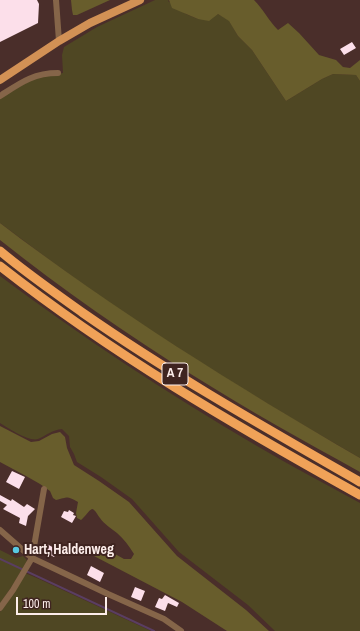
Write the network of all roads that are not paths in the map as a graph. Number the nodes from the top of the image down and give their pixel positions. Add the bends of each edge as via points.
1 (56, 0) edge
2 (140, 0) edge
3 (59, 41) junction
4 (58, 72) dead end
5 (0, 80) edge
6 (0, 96) edge
7 (0, 251) edge
8 (0, 266) edge
9 (360, 482) edge
10 (44, 489) dead end
11 (360, 495) edge
12 (0, 530) edge
13 (32, 558) junction
14 (0, 608) edge
15 (181, 631) edge

1 - 3 street
2 - 3 main road via 90,23
3 - 5 main road
4 - 6 street via 32,77
7 - 9 highway, A 7 via 147,356
8 - 11 highway, A 7 via 56,309 181,392
10 - 13 street
12 - 13 street
13 - 14 street
13 - 15 street via 164,619

